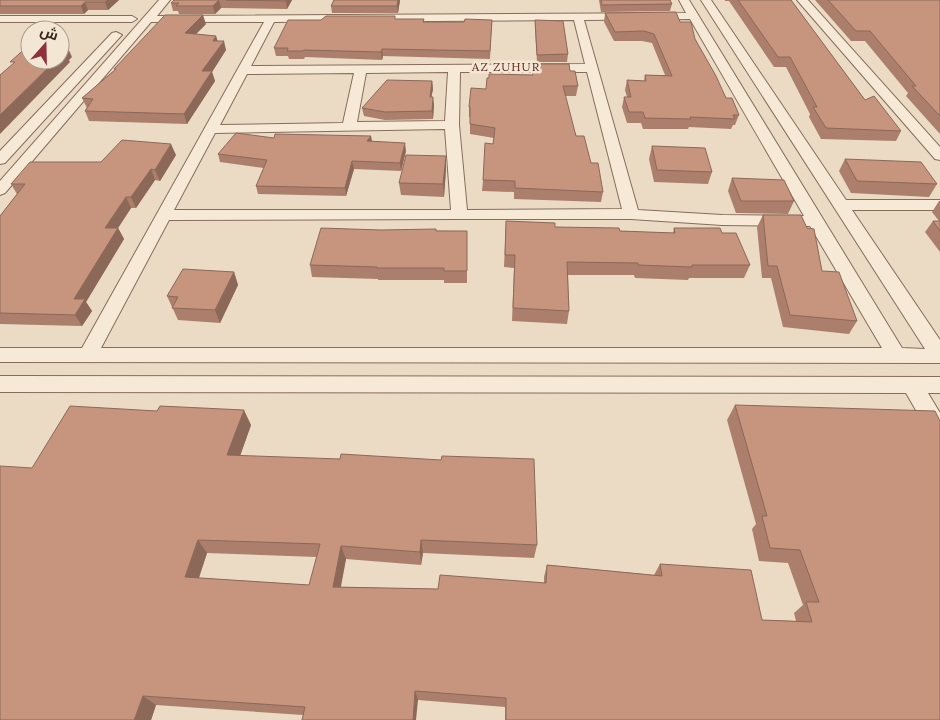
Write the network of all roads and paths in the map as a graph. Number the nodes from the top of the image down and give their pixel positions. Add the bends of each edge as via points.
1 (165, 0) edge
2 (684, 0) edge
3 (706, 0) edge
4 (802, 0) edge
5 (142, 6) dead end
6 (578, 16) junction
7 (693, 16) junction
8 (271, 18) junction
9 (132, 19) junction
10 (148, 19) junction
11 (2, 21) edge
12 (592, 68) junction
13 (454, 69) junction
14 (243, 70) junction
15 (362, 70) junction
16 (452, 125) junction
17 (349, 127) junction
18 (211, 129) junction
19 (940, 156) edge
20 (0, 160) edge
21 (0, 190) edge
22 (840, 205) junction
23 (940, 205) edge
24 (460, 214) junction
25 (631, 214) junction
26 (164, 215) junction
27 (815, 221) junction
28 (0, 355) edge
29 (88, 356) junction
30 (896, 356) junction
31 (940, 356) edge
32 (0, 384) edge
33 (912, 385) junction
34 (940, 385) edge
35 (940, 432) edge

1 - 10 street
2 - 7 street
3 - 22 street
4 - 19 street
5 - 9 street
6 - 7 street
6 - 8 street via 424,13
6 - 12 street
7 - 27 street
8 - 10 street
8 - 14 street
9 - 11 street
9 - 20 street
10 - 21 street
12 - 13 street
12 - 25 street
13 - 15 street
13 - 16 street
14 - 15 street
14 - 18 street
15 - 17 street
16 - 17 street
16 - 24 street
17 - 18 street
18 - 26 street
22 - 23 street
22 - 31 street
24 - 25 street
24 - 26 street
25 - 27 street via 722,220
26 - 29 street
27 - 30 street
28 - 29 street
29 - 30 street
30 - 31 street
32 - 33 street
33 - 34 street
33 - 35 street

